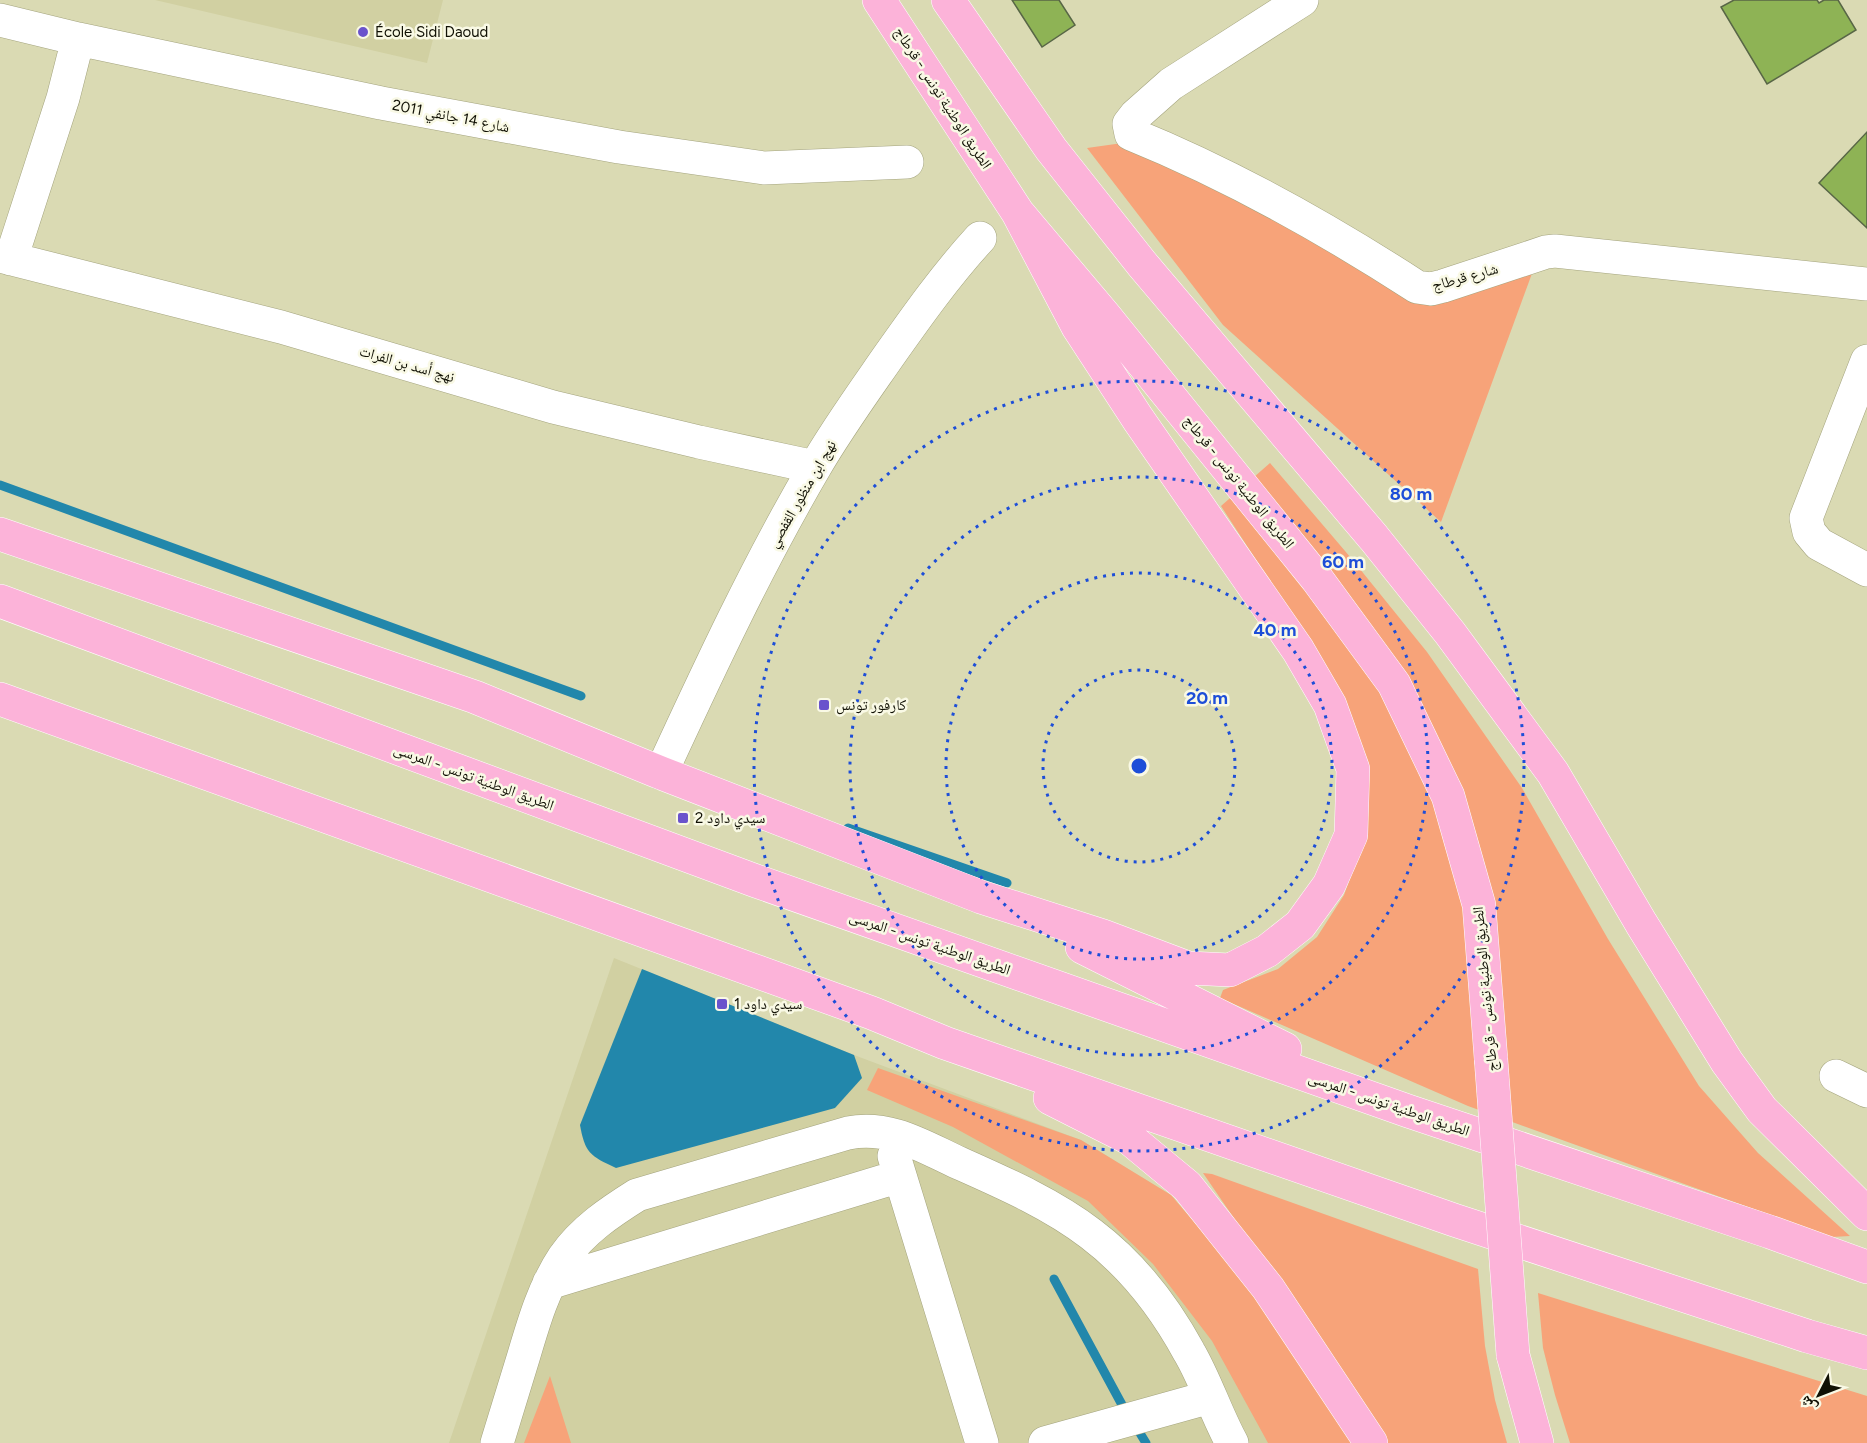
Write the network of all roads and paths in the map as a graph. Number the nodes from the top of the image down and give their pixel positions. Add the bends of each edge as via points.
1 (879, 0) edge
2 (948, 0) edge
3 (1302, 0) edge
4 (0, 20) edge
5 (78, 39) junction
6 (907, 162) dead end
7 (1018, 213) junction
8 (980, 238) dead end
9 (6, 257) edge
10 (1867, 284) edge
11 (1866, 370) edge
12 (815, 467) junction
13 (0, 534) edge
14 (1867, 570) edge
15 (0, 601) edge
16 (0, 699) edge
17 (661, 773) junction
18 (981, 897) junction
19 (945, 1043) junction
20 (1836, 1076) dead end
21 (1867, 1090) edge
22 (1408, 1111) junction
23 (886, 1131) junction
24 (900, 1176) junction
25 (1867, 1214) edge
26 (1867, 1267) edge
27 (549, 1283) junction
28 (1867, 1353) edge
29 (1210, 1397) junction
30 (497, 1443) edge
31 (982, 1443) edge
32 (1045, 1443) edge
33 (1232, 1443) edge
34 (1371, 1443) edge
35 (1537, 1443) edge

1 - 7 highway, الطريق الوطنية تونس - قرطاج
2 - 25 highway via 1058,158 1142,264 1381,546 1553,773 1708,1032 1762,1110
3 - 10 street, شارع قرطاج via 1171,84 1136,115 1129,124 1131,134 1233,179 1328,231 1417,287 1443,286 1555,251
4 - 5 street, شارع 14 جانفي 2011
5 - 6 street, شارع 14 جانفي 2011 via 381,103 619,147 764,168
5 - 9 street via 63,98
7 - 18 highway via 1078,327 1298,650 1330,705 1353,769 1351,835 1329,885 1300,924 1267,951 1230,970 1188,968
7 - 35 highway, الطريق الوطنية تونس - قرطاج, bridge via 1317,579 1394,684 1448,795 1479,905 1513,1355
8 - 12 street, نهج ابن منظور القفصي via 932,294
9 - 12 street, نهج أسد بن الفرات via 281,327 553,407
11 - 14 street via 1806,518 1809,532 1819,544
12 - 17 street, نهج ابن منظور القفصي via 717,651
13 - 17 highway via 475,697
15 - 22 highway, الطريق الوطنية تونس - المرسى via 756,881
16 - 19 highway via 872,1013
17 - 18 highway
18 - 22 highway
19 - 28 highway via 1454,1220
19 - 34 highway via 1129,1138 1187,1186 1268,1288
20 - 21 street
22 - 26 highway, الطريق الوطنية تونس - المرسى
23 - 24 street
23 - 27 street via 848,1133 637,1195 586,1232
23 - 29 street via 978,1171 1058,1212 1091,1234 1115,1254 1157,1302 1191,1355
24 - 27 street
24 - 31 street
27 - 30 street
29 - 32 street
29 - 33 street

